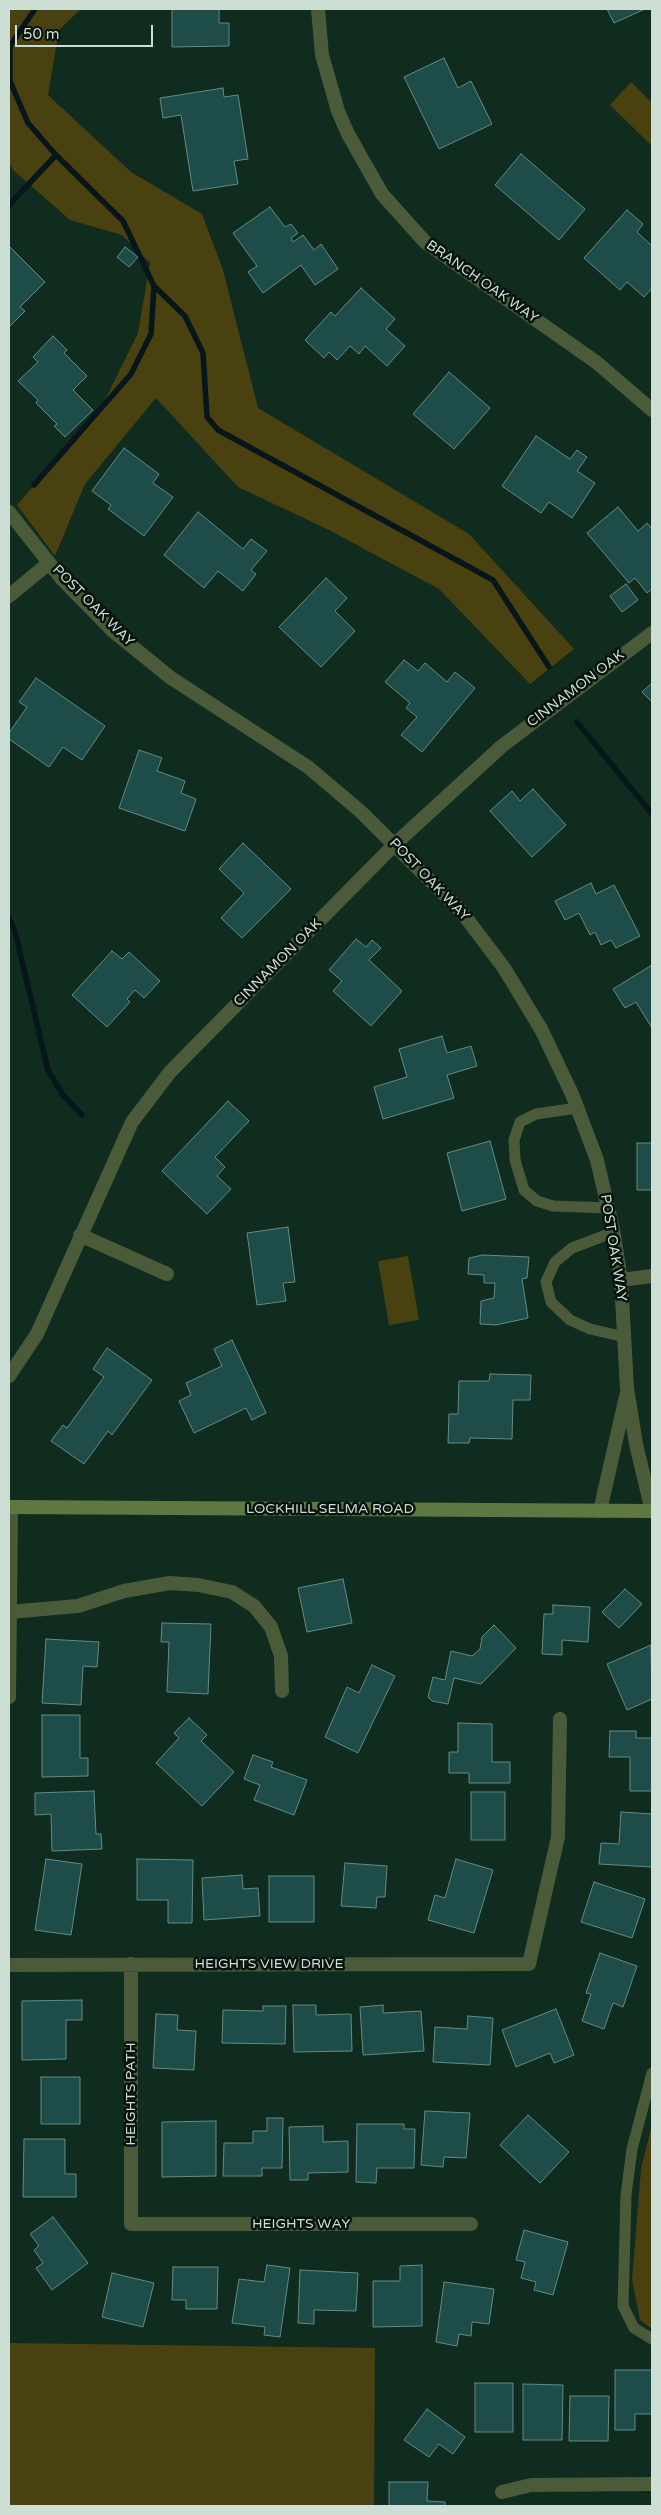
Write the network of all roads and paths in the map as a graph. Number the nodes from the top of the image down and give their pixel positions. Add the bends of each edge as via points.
1 (318, 9) edge
2 (652, 410) edge
3 (9, 512) edge
4 (49, 563) junction
5 (9, 596) edge
6 (652, 633) edge
7 (395, 844) junction
8 (577, 1108) junction
9 (609, 1208) junction
10 (614, 1232) junction
11 (80, 1234) junction
12 (167, 1274) dead end
13 (652, 1276) edge
14 (621, 1280) junction
15 (625, 1337) junction
16 (9, 1376) edge
17 (628, 1388) junction
18 (10, 1507) edge
19 (600, 1511) junction
20 (652, 1511) edge
21 (9, 1612) edge
22 (282, 1691) dead end
23 (9, 1697) edge
24 (560, 1719) dead end
25 (131, 1964) junction
26 (9, 1965) edge
27 (652, 2074) edge
28 (131, 2224) joint
29 (471, 2224) dead end
30 (652, 2339) edge
31 (652, 2484) edge
32 (502, 2492) dead end

1 - 2 street, BRANCH OAK WAY via 322,55 338,111 382,194 425,242 596,362
3 - 4 street, POST OAK WAY
4 - 5 street
4 - 7 street, POST OAK WAY via 113,631 170,678 308,767
6 - 7 street, CINNAMON OAK via 502,746
7 - 8 street, POST OAK WAY via 461,911 504,968 541,1029
7 - 11 street, CINNAMON OAK via 170,1072 132,1122
8 - 9 street, POST OAK WAY via 597,1160
8 - 9 lane via 536,1114 520,1122 514,1140 519,1175 524,1190 537,1201 553,1206
9 - 10 street, POST OAK WAY
10 - 14 street, POST OAK WAY
10 - 15 lane via 572,1248 555,1262 546,1282 551,1302 570,1320 590,1330
11 - 12 street
11 - 16 street, CINNAMON OAK via 37,1334
13 - 14 street
14 - 15 street, POST OAK WAY
15 - 17 street, POST OAK WAY
17 - 19 street, POST OAK WAY
17 - 20 street, POST OAK WAY via 636,1444
18 - 19 main road, LOCKHILL SELMA ROAD
18 - 21 street
19 - 20 main road, LOCKHILL SELMA ROAD
21 - 22 street via 78,1606 124,1591 170,1583 232,1592 254,1606 271,1626 281,1656
21 - 23 street
24 - 25 street, HEIGHTS VIEW DRIVE via 558,1837 529,1964
25 - 26 street, HEIGHTS VIEW DRIVE
25 - 28 street, HEIGHTS PATH
27 - 30 lane via 632,2149 626,2195 623,2306 634,2328
28 - 29 street, HEIGHTS WAY
31 - 32 street via 531,2485

